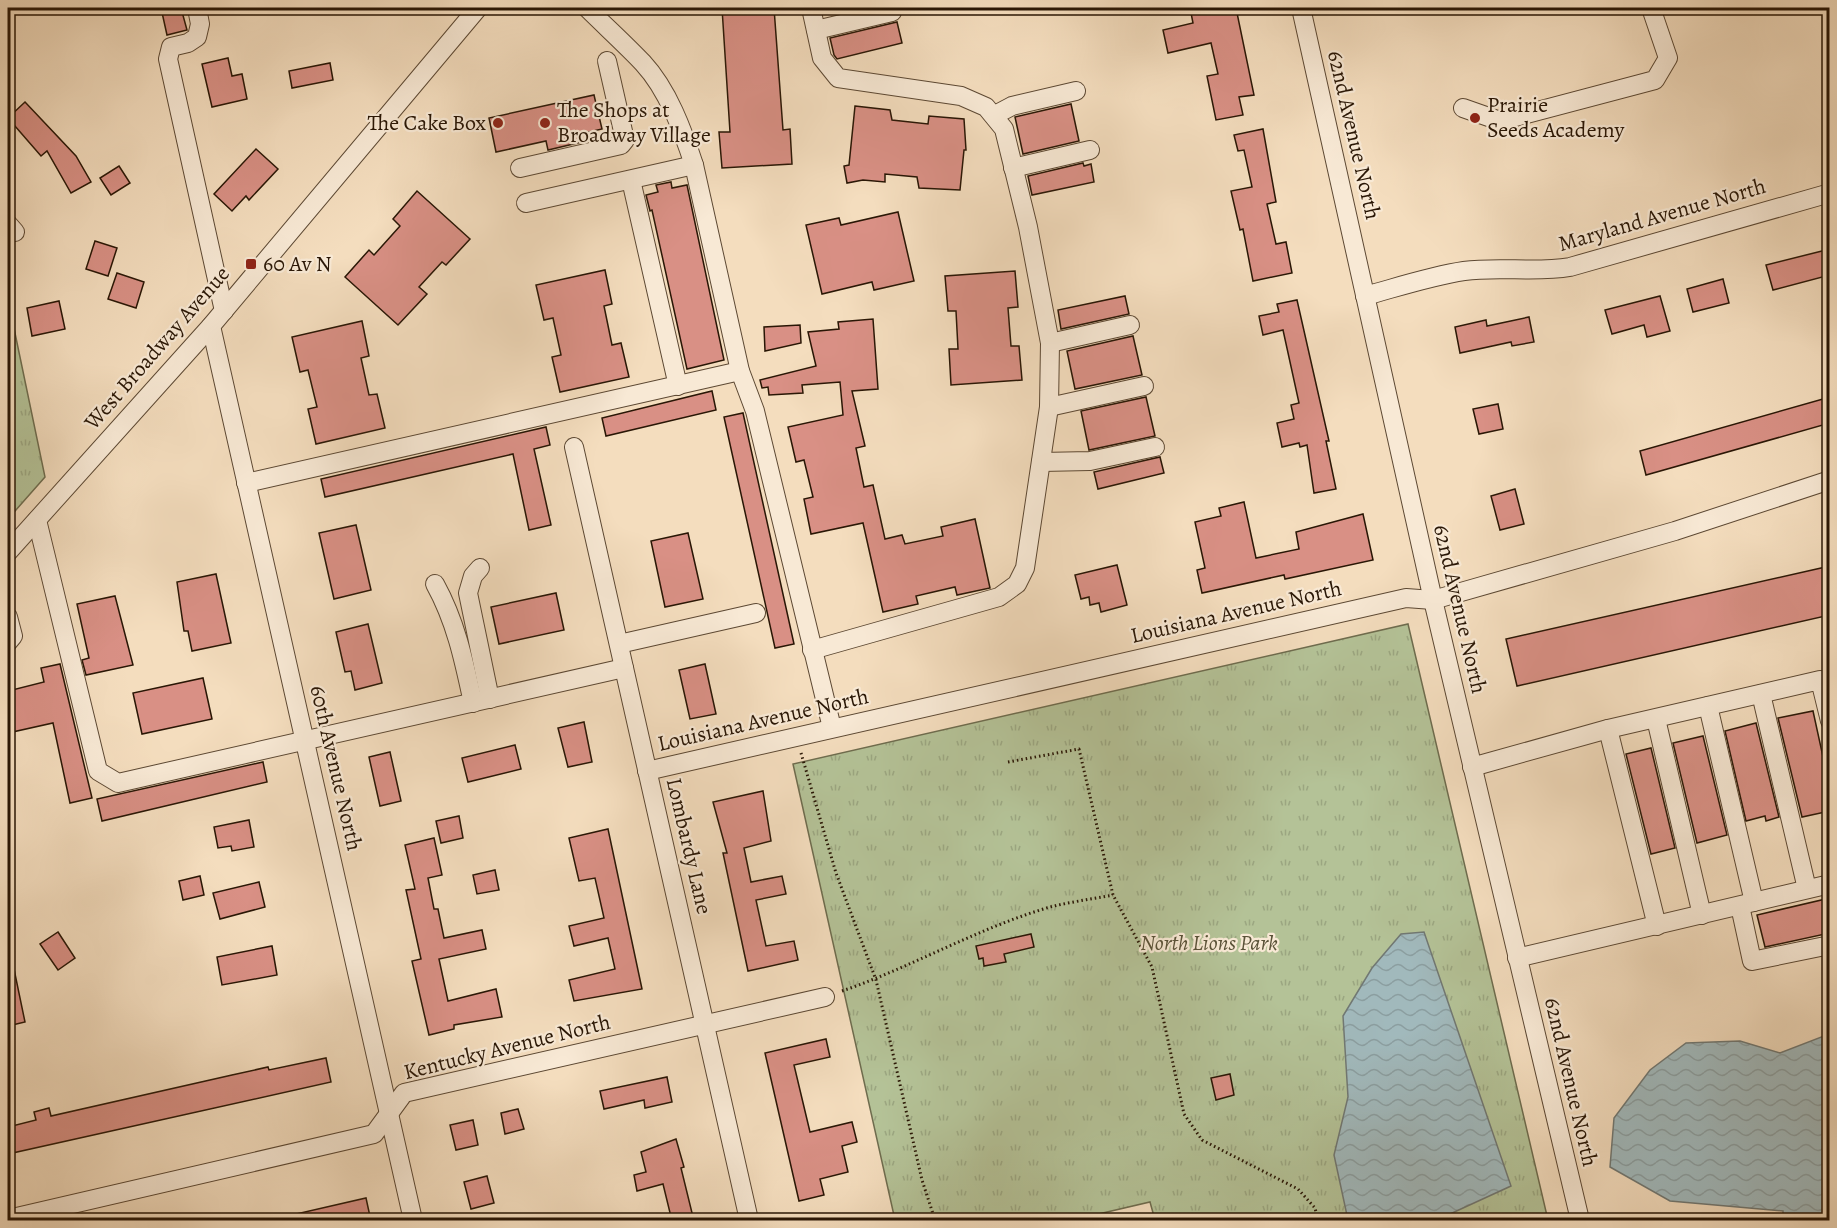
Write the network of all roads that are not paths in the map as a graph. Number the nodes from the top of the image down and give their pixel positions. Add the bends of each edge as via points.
1 (197, 8) edge
2 (478, 8) edge
3 (587, 8) edge
4 (811, 8) edge
5 (1301, 8) edge
6 (1651, 8) edge
7 (892, 12) dead end
8 (816, 30) junction
9 (607, 61) dead end
10 (1076, 91) dead end
11 (1463, 108) dead end
12 (995, 116) junction
13 (1090, 150) dead end
14 (694, 165) junction
15 (520, 168) dead end
16 (1013, 168) junction
17 (631, 180) junction
18 (1830, 193) edge
19 (526, 203) dead end
20 (1365, 296) junction
21 (224, 311) junction
22 (1130, 325) dead end
23 (211, 326) junction
24 (1050, 343) junction
25 (740, 371) junction
26 (678, 386) junction
27 (1144, 386) dead end
28 (1049, 407) junction
29 (574, 447) dead end
30 (1155, 447) dead end
31 (1041, 462) junction
32 (1830, 480) edge
33 (246, 483) junction
34 (37, 520) junction
35 (8, 552) edge
36 (480, 568) dead end
37 (435, 584) dead end
38 (1433, 600) junction
39 (756, 614) dead end
40 (8, 617) edge
41 (8, 642) edge
42 (619, 644) junction
43 (812, 650) junction
44 (624, 668) junction
45 (1825, 680) edge
46 (1761, 694) junction
47 (481, 701) junction
48 (1708, 706) junction
49 (1656, 718) junction
50 (1830, 721) edge
51 (832, 728) junction
52 (1608, 729) junction
53 (305, 742) junction
54 (1472, 767) junction
55 (647, 771) junction
56 (1830, 884) edge
57 (1807, 889) junction
58 (1747, 904) junction
59 (1702, 915) junction
60 (1657, 926) junction
61 (1830, 945) edge
62 (1517, 958) junction
63 (825, 997) road end
64 (704, 1024) junction
65 (389, 1113) junction
66 (8, 1219) edge
67 (413, 1221) edge
68 (749, 1221) edge
69 (1580, 1221) edge

1 - 21 street via 197,37 171,47 168,59
2 - 21 street, West Broadway Avenue
3 - 14 street via 644,64 670,106
4 - 8 street
5 - 20 street, 62nd Avenue North
6 - 11 street via 1668,58 1655,80 1500,122
7 - 8 street
8 - 12 street via 822,58 838,78 961,96 986,107
9 - 15 street via 625,140 621,145
10 - 12 street via 1012,106
12 - 16 street via 1004,129
13 - 16 street
14 - 17 street
14 - 25 street
16 - 24 street
17 - 19 street
17 - 26 street
18 - 20 street, Maryland Avenue North via 1570,267 1546,271 1463,271
20 - 38 street, 62nd Avenue North
21 - 23 street, West Broadway Avenue
22 - 24 street
23 - 33 street, 60th Avenue North
23 - 34 street, West Broadway Avenue
24 - 28 street
25 - 26 street
25 - 43 street via 755,411
26 - 33 street
27 - 28 street
28 - 31 street
29 - 42 street, Lombardy Lane
30 - 31 street via 1090,461
31 - 43 street via 1025,568 1017,584 999,597
32 - 38 street, Louisiana Avenue North via 1675,531
33 - 53 street, 60th Avenue North
34 - 35 street, West Broadway Avenue
34 - 53 street via 98,771 118,783
36 - 47 street via 468,593
37 - 47 street via 449,609
38 - 51 street, Louisiana Avenue North via 1406,598
38 - 54 street, 62nd Avenue North
39 - 42 street
40 - 41 street via 13,636
42 - 44 street, Lombardy Lane
43 - 51 street
44 - 47 street
44 - 55 street, Lombardy Lane
45 - 46 street
45 - 50 street
46 - 48 street
46 - 57 street
47 - 53 street
48 - 49 street
48 - 58 street
49 - 52 street
49 - 59 street
51 - 55 street, Louisiana Avenue North
52 - 54 street
52 - 60 street
53 - 65 street, 60th Avenue North
54 - 62 street, 62nd Avenue North
55 - 64 street, Lombardy Lane
56 - 57 street
57 - 58 street
58 - 59 street
58 - 61 street via 1752,961
59 - 60 street
60 - 62 street
62 - 69 street, 62nd Avenue North
63 - 64 street, Kentucky Avenue North
64 - 65 street, Kentucky Avenue North via 404,1093
64 - 68 street, Lombardy Lane
65 - 66 street, Kentucky Avenue North via 374,1134
65 - 67 street, 60th Avenue North

